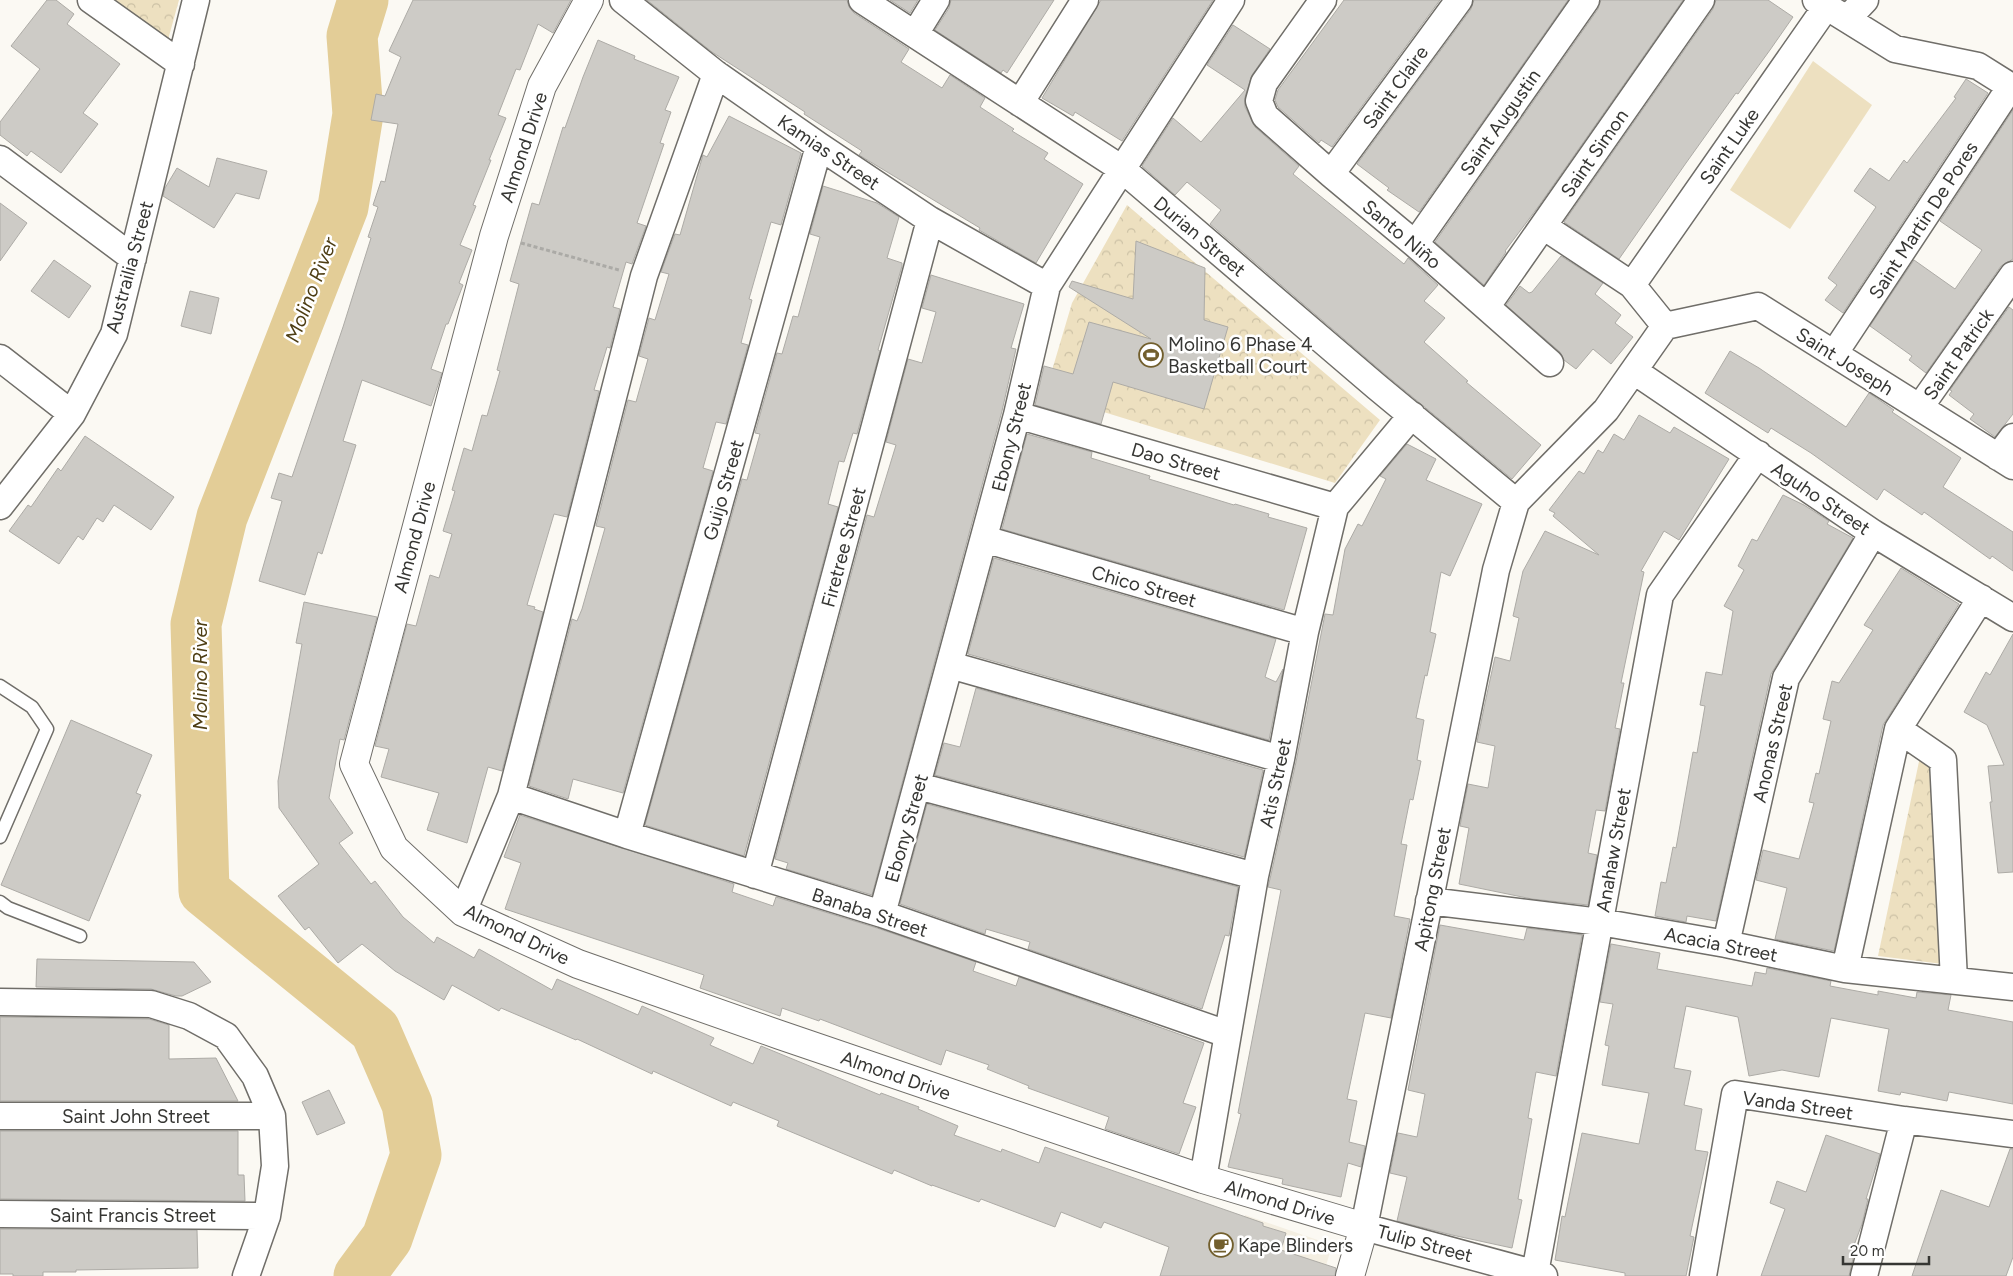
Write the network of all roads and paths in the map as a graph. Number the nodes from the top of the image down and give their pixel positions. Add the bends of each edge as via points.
1 (91, 0) edge
2 (196, 0) edge
3 (590, 0) edge
4 (623, 0) edge
5 (862, 0) edge
6 (936, 0) edge
7 (1085, 0) edge
8 (1231, 0) edge
9 (1323, 0) edge
10 (1459, 0) edge
11 (1586, 0) edge
12 (1701, 0) edge
13 (1865, 0) edge
14 (1830, 8) edge
15 (915, 34) junction
16 (181, 64) junction
17 (716, 74) junction
18 (2012, 87) edge
19 (1020, 103) junction
20 (819, 146) junction
21 (0, 159) edge
22 (1122, 169) junction
23 (1331, 174) junction
24 (930, 220) junction
25 (1543, 226) junction
26 (494, 236) junction
27 (1415, 244) junction
28 (133, 258) junction
29 (2013, 275) edge
30 (644, 276) junction
31 (1632, 285) junction
32 (1048, 286) junction
33 (1487, 306) junction
34 (1665, 326) junction
35 (1834, 354) junction
36 (0, 358) edge
37 (1550, 363) dead end
38 (1634, 371) junction
39 (1920, 408) junction
40 (72, 414) junction
41 (1017, 415) junction
42 (1412, 415) junction
43 (2008, 453) edge
44 (1758, 454) junction
45 (1516, 502) junction
46 (0, 506) edge
47 (1335, 507) junction
48 (1873, 533) junction
49 (984, 539) junction
50 (1980, 598) junction
51 (2013, 618) edge
52 (1305, 632) junction
53 (950, 665) junction
54 (0, 686) edge
55 (1898, 729) junction
56 (1281, 759) junction
57 (918, 786) junction
58 (510, 796) junction
59 (627, 835) junction
60 (0, 837) edge
61 (755, 875) junction
62 (1256, 876) junction
63 (1429, 901) junction
64 (0, 902) edge
65 (463, 912) junction
66 (882, 914) junction
67 (1600, 922) junction
68 (80, 936) dead end
69 (1726, 944) junction
70 (1844, 969) junction
71 (1954, 980) junction
72 (2013, 987) edge
73 (0, 1002) edge
74 (1227, 1034) junction
75 (0, 1116) edge
76 (272, 1116) junction
77 (1904, 1120) junction
78 (2013, 1134) edge
79 (1204, 1179) junction
80 (0, 1214) edge
81 (267, 1216) junction
82 (1364, 1227) junction
83 (1539, 1275) edge
84 (246, 1276) edge
85 (1350, 1276) edge
86 (1703, 1276) edge
87 (1864, 1276) edge

1 - 16 street
2 - 16 street, Austrailia Street
3 - 26 street, Almond Drive via 542,86
4 - 17 street, Kamias Street
5 - 15 street, Durian Street
6 - 15 street
7 - 19 street
8 - 22 street, Ebony Street
9 - 23 street, Santo Niño via 1264,83 1259,101 1265,116
10 - 23 street, Saint Claire
11 - 27 street, Saint Augustin
12 - 25 street, Saint Simon
13 - 14 street, Saint Luke via 1857,10
14 - 18 street via 1895,49 1978,66
14 - 31 street, Saint Luke
15 - 19 street, Durian Street
16 - 28 street, Austrailia Street
17 - 20 street, Kamias Street
17 - 30 street
18 - 35 street, Saint Martin De Pores
19 - 22 street, Durian Street
20 - 24 street, Kamias Street
20 - 59 street, Guijo Street
21 - 28 street
22 - 32 street, Ebony Street
22 - 42 street, Durian Street
23 - 27 street, Santo Niño
24 - 32 street, Kamias Street
24 - 61 street, Firetree Street
25 - 31 street
25 - 33 street, Saint Simon
26 - 30 path
26 - 65 street, Almond Drive via 354,764 394,848
27 - 33 street, Santo Niño
28 - 40 street, Austrailia Street via 114,334
29 - 39 street, Saint Patrick
30 - 58 street
31 - 34 street
32 - 41 street, Ebony Street
33 - 37 street, Santo Niño
34 - 35 street, Saint Joseph via 1758,306
34 - 38 street
35 - 39 street, Saint Joseph
36 - 40 street
38 - 44 street, Aguho Street
38 - 45 street via 1606,410
39 - 43 street, Saint Joseph
40 - 46 street, Austrailia Street
41 - 47 street, Dao Street
41 - 49 street, Ebony Street
42 - 45 street, Durian Street
42 - 47 street, Atis Street
44 - 48 street, Aguho Street
44 - 67 street, Anahaw Street via 1660,595
45 - 63 street, Apitong Street via 1496,570
47 - 52 street, Atis Street
48 - 50 street, Aguho Street
48 - 69 street, Anonas Street via 1786,678
49 - 52 street, Chico Street
49 - 53 street, Ebony Street
50 - 51 street, Aguho Street
50 - 55 street
52 - 56 street, Atis Street
53 - 56 street
53 - 57 street, Ebony Street
54 - 60 lane via 32,707 47,729
55 - 70 street
55 - 71 street via 1944,760
56 - 62 street, Atis Street
57 - 62 street
57 - 66 street, Ebony Street
58 - 59 street, Banaba Street
58 - 65 street
59 - 61 street, Banaba Street
61 - 66 street, Banaba Street
62 - 74 street, Atis Street
63 - 67 street, Acacia Street
63 - 82 street, Apitong Street
64 - 68 lane
65 - 79 street, Almond Drive via 578,964
66 - 74 street, Banaba Street
67 - 69 street, Acacia Street
67 - 83 street, Anahaw Street
69 - 70 street, Acacia Street
70 - 71 street, Acacia Street
71 - 72 street, Acacia Street
73 - 76 street via 151,1004 189,1016 226,1036 256,1076
74 - 79 street, Atis Street
75 - 76 street, Saint John Street
76 - 81 street via 275,1166
77 - 78 street, Vanda Street
77 - 86 street, Vanda Street via 1735,1094
77 - 87 street
79 - 82 street, Almond Drive
80 - 81 street, Saint Francis Street
81 - 84 street
82 - 83 street, Tulip Street
82 - 85 street, Apitong Street

